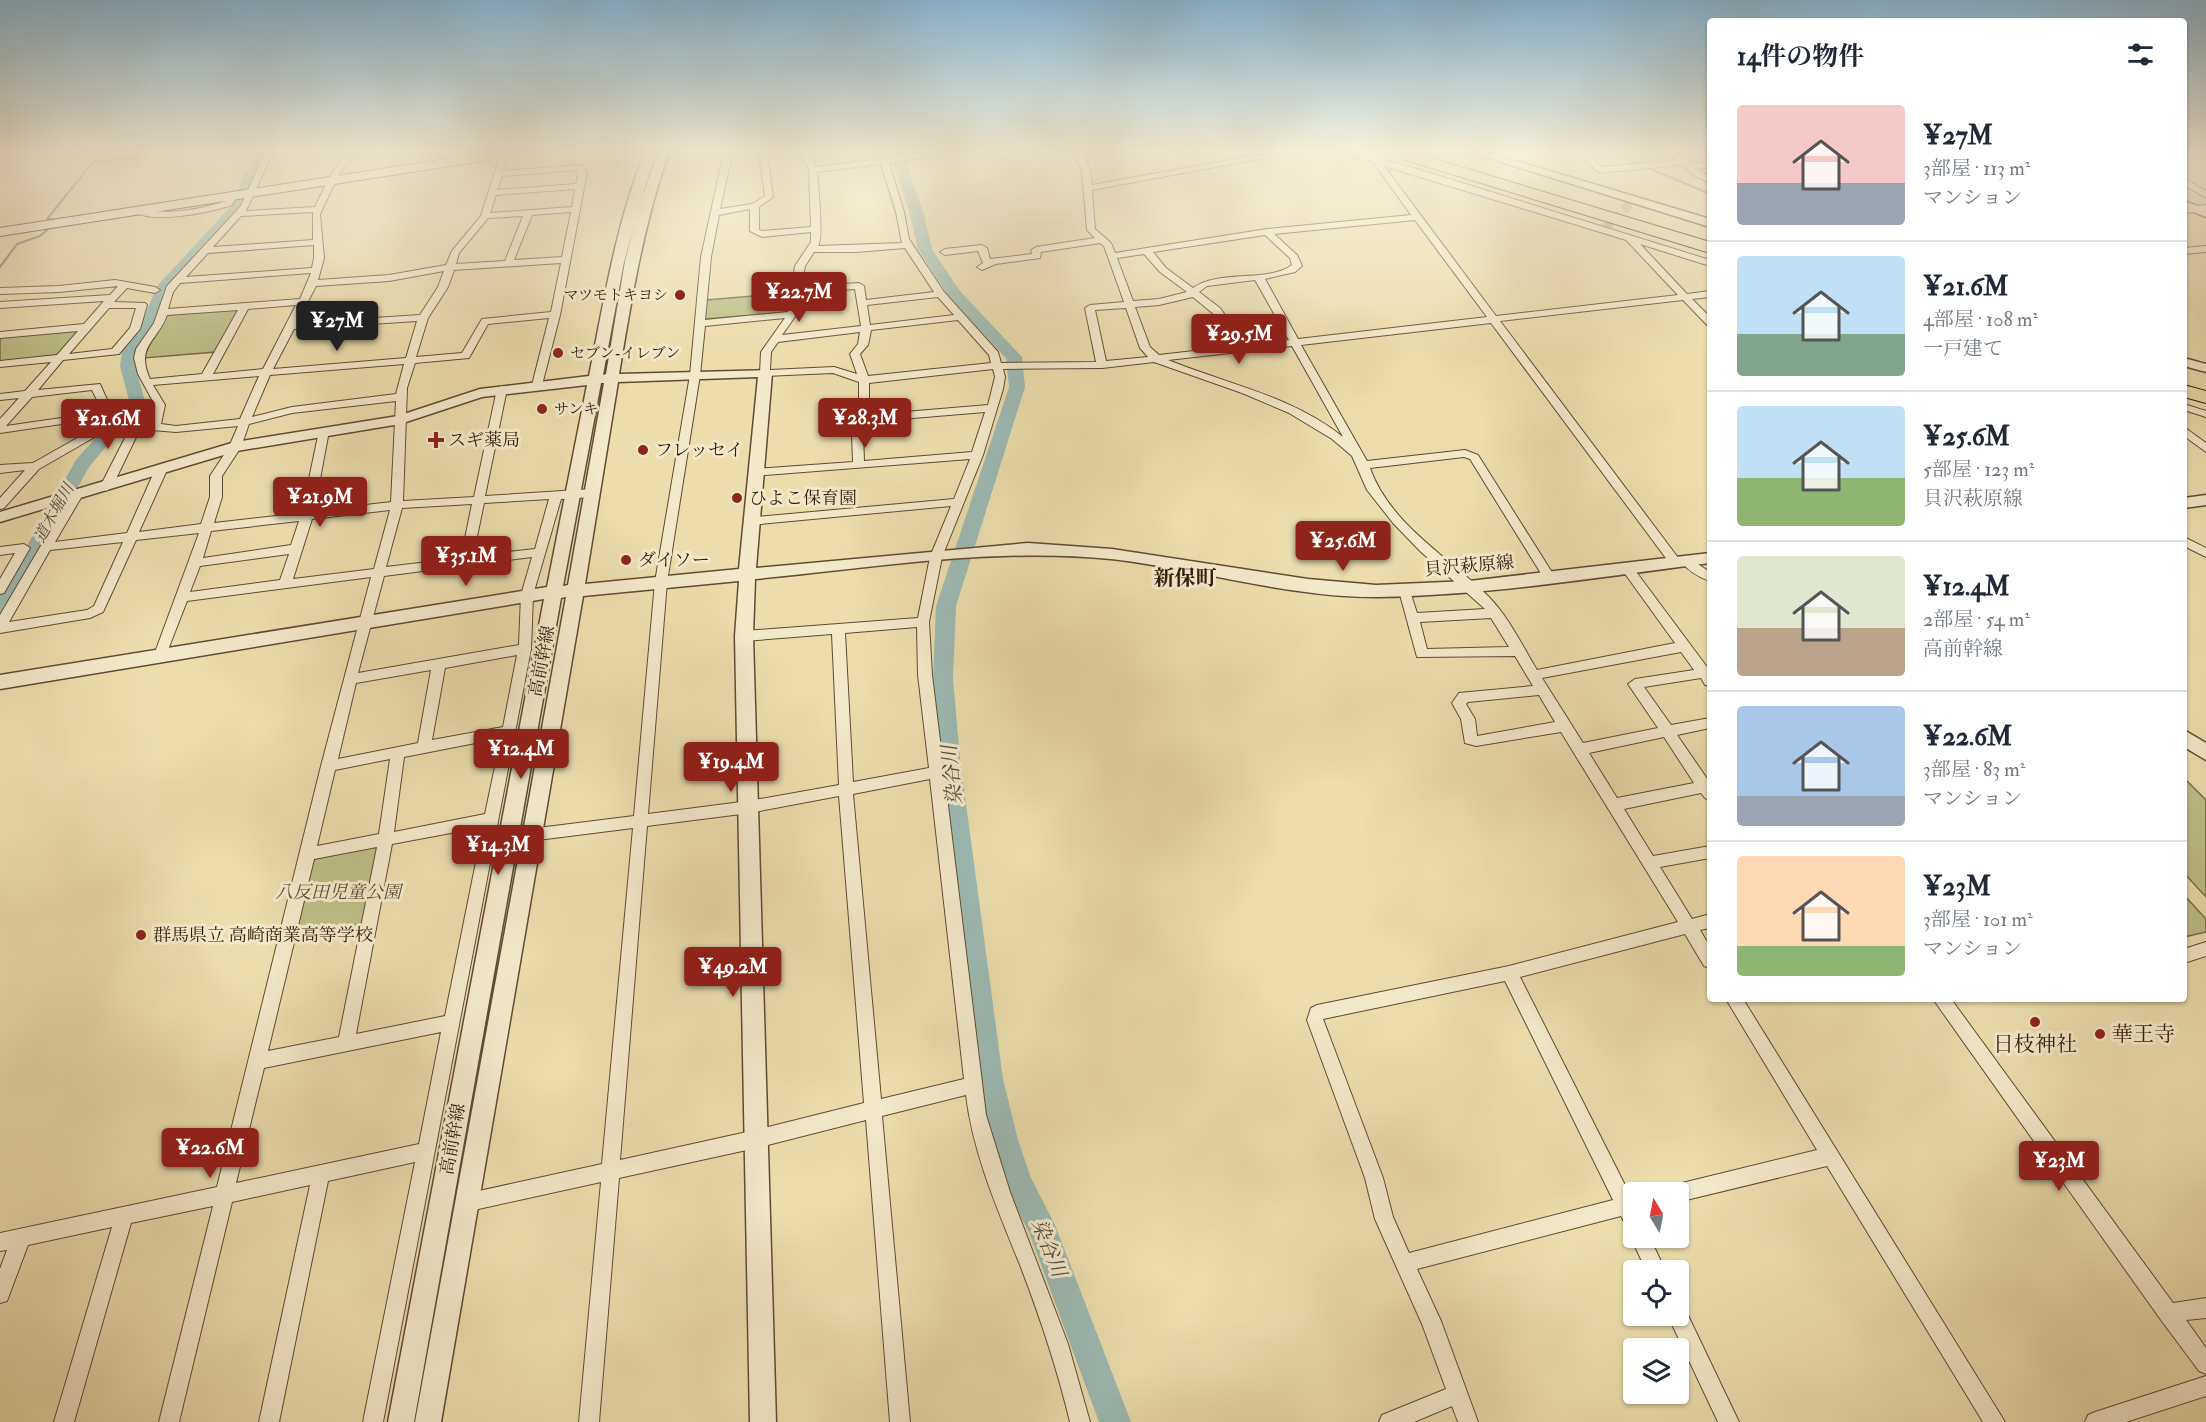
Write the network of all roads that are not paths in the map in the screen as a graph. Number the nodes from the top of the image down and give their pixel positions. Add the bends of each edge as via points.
1 (90, 218) edge
2 (234, 218) edge
3 (316, 218) edge
4 (483, 218) edge
5 (526, 218) edge
6 (572, 218) edge
7 (630, 218) edge
8 (642, 218) edge
9 (714, 218) edge
10 (755, 218) edge
11 (815, 218) edge
12 (901, 218) edge
13 (1090, 218) edge
14 (1403, 218) edge
15 (1418, 218) edge
16 (1572, 218) edge
17 (1605, 218) edge
18 (1644, 218) edge
19 (816, 229) junction
20 (0, 232) edge
21 (1267, 232) junction
22 (1628, 237) junction
23 (1707, 237) edge
24 (1101, 240) junction
25 (317, 242) junction
26 (909, 245) junction
27 (1707, 247) edge
28 (811, 249) junction
29 (2206, 249) edge
30 (207, 250) junction
31 (1146, 250) junction
32 (2187, 251) edge
33 (945, 252) dead end
34 (1112, 256) junction
35 (564, 260) junction
36 (1707, 262) edge
37 (508, 264) junction
38 (452, 267) junction
39 (317, 270) junction
40 (1262, 276) junction
41 (179, 280) junction
42 (313, 283) junction
43 (124, 285) junction
44 (155, 290) dead end
45 (795, 290) junction
46 (0, 291) edge
47 (1194, 293) junction
48 (940, 294) junction
49 (1707, 294) edge
50 (1686, 297) junction
51 (109, 302) junction
52 (303, 302) junction
53 (862, 303) junction
54 (0, 305) edge
55 (245, 306) junction
56 (1129, 306) junction
57 (164, 312) junction
58 (792, 314) junction
59 (555, 315) junction
60 (962, 317) junction
61 (423, 318) junction
62 (1222, 318) dead end
63 (1495, 320) junction
64 (1707, 320) edge
65 (700, 323) junction
66 (290, 326) junction
67 (87, 327) junction
68 (866, 328) junction
69 (0, 335) edge
70 (776, 339) junction
71 (1299, 344) junction
72 (60, 359) junction
73 (410, 360) junction
74 (1158, 360) junction
75 (2187, 363) edge
76 (0, 364) edge
77 (995, 365) junction
78 (1102, 365) junction
79 (2206, 368) edge
80 (267, 372) junction
81 (765, 373) junction
82 (695, 375) junction
83 (205, 378) junction
84 (603, 379) junction
85 (864, 380) junction
86 (2187, 381) edge
87 (147, 382) junction
88 (537, 386) junction
89 (2206, 386) edge
90 (502, 389) junction
91 (2187, 392) edge
92 (28, 394) junction
93 (0, 397) edge
94 (402, 397) junction
95 (2206, 397) edge
96 (992, 408) junction
97 (2187, 408) edge
98 (2206, 414) edge
99 (96, 415) junction
100 (864, 418) junction
101 (400, 420) junction
102 (243, 422) junction
103 (136, 426) junction
104 (156, 427) junction
105 (0, 428) edge
106 (324, 431) junction
107 (85, 437) junction
108 (2206, 438) edge
109 (2189, 440) edge
110 (234, 447) junction
111 (2206, 449) edge
112 (977, 455) junction
113 (1361, 460) junction
114 (858, 464) junction
115 (35, 466) junction
116 (0, 469) edge
117 (162, 470) junction
118 (755, 473) junction
119 (106, 487) junction
120 (592, 493) junction
121 (564, 495) junction
122 (74, 496) junction
123 (478, 500) junction
124 (2206, 500) edge
125 (958, 502) junction
126 (2187, 503) edge
127 (0, 505) edge
128 (396, 505) junction
129 (307, 514) junction
130 (0, 517) edge
131 (750, 521) junction
132 (206, 527) junction
133 (132, 536) junction
134 (2187, 543) edge
135 (45, 547) junction
136 (295, 549) junction
137 (0, 551) edge
138 (541, 552) junction
139 (2206, 553) edge
140 (939, 557) junction
141 (1707, 558) edge
142 (466, 561) junction
143 (195, 562) junction
144 (1681, 562) junction
145 (1627, 568) junction
146 (377, 572) junction
147 (746, 574) junction
148 (1707, 576) edge
149 (1549, 578) junction
150 (661, 582) junction
151 (285, 584) junction
152 (1469, 587) junction
153 (576, 589) junction
154 (0, 590) edge
155 (1405, 591) junction
156 (555, 592) junction
157 (527, 595) junction
158 (182, 597) junction
159 (1495, 613) junction
160 (1413, 618) junction
161 (365, 621) junction
162 (923, 622) junction
163 (0, 627) edge
164 (838, 630) junction
165 (744, 636) junction
166 (1686, 646) junction
167 (525, 649) junction
168 (1518, 651) junction
169 (160, 655) junction
170 (439, 664) junction
171 (1534, 675) junction
172 (1707, 677) edge
173 (350, 679) junction
174 (0, 682) edge
175 (1543, 690) junction
176 (1707, 724) edge
177 (1565, 726) junction
178 (508, 731) junction
179 (1666, 731) junction
180 (2187, 739) edge
181 (424, 748) junction
182 (1579, 749) junction
183 (398, 753) junction
184 (2206, 753) edge
185 (328, 766) junction
186 (935, 773) junction
187 (1707, 787) edge
188 (1707, 788) edge
189 (846, 790) junction
190 (1614, 805) junction
191 (748, 807) junction
192 (492, 819) junction
193 (641, 819) junction
194 (530, 835) junction
195 (383, 840) junction
196 (1707, 853) edge
197 (308, 854) junction
198 (1650, 864) junction
199 (1707, 922) edge
200 (1688, 926) junction
201 (2206, 949) edge
202 (2187, 955) edge
203 (1707, 956) edge
204 (1509, 973) junction
205 (1736, 1002) edge
206 (1943, 1002) edge
207 (452, 1022) junction
208 (346, 1044) junction
209 (259, 1061) junction
210 (972, 1085) junction
211 (873, 1108) junction
212 (756, 1139) junction
213 (427, 1151) junction
214 (1830, 1155) junction
215 (610, 1170) junction
216 (321, 1173) junction
217 (1689, 1190) edge
218 (1623, 1193) edge
219 (223, 1194) junction
220 (465, 1203) junction
221 (1623, 1207) edge
222 (124, 1217) junction
223 (21, 1238) junction
224 (0, 1242) edge
225 (1406, 1263) junction
226 (0, 1294) edge
227 (2206, 1308) edge
228 (2168, 1313) junction
229 (1683, 1326) edge
230 (2206, 1364) edge
231 (2206, 1386) edge
232 (1458, 1394) junction
233 (64, 1422) edge
234 (170, 1422) edge
235 (269, 1422) edge
236 (373, 1422) edge
237 (401, 1422) edge
238 (428, 1422) edge
239 (589, 1422) edge
240 (763, 1422) edge
241 (900, 1422) edge
242 (1080, 1422) edge
243 (1389, 1422) edge
244 (1468, 1422) edge
245 (1729, 1422) edge
246 (1995, 1422) edge
247 (2095, 1422) edge

1 - 20 main road
2 - 30 street
3 - 25 street
4 - 38 street via 455,254
5 - 37 street
6 - 35 street
7 - 84 street, 高前幹線 via 618,262
8 - 84 street, 高前幹線
9 - 65 street
10 - 19 street via 754,231 762,234
11 - 19 street
12 - 26 street via 904,239
13 - 24 street via 1091,230
14 - 21 street
15 - 63 street
16 - 22 street
17 - 27 highway
18 - 23 highway
19 - 28 street via 816,242
21 - 31 street
21 - 40 street via 1294,257 1298,266
22 - 36 street
22 - 50 street
24 - 33 street via 1036,250 1037,256 986,265 982,248
24 - 34 street
25 - 30 street
25 - 39 street
26 - 28 street
26 - 48 street
28 - 45 street via 800,266
29 - 32 street
30 - 41 street
31 - 34 street
31 - 47 street via 1163,270
34 - 56 street
35 - 37 street
35 - 59 street
37 - 38 street
38 - 42 street via 389,278
38 - 61 street
39 - 41 street
39 - 42 street
40 - 47 street via 1204,284
40 - 71 street via 1259,278
41 - 57 street via 164,298
42 - 52 street
43 - 44 street
43 - 46 street
43 - 51 street
45 - 53 street via 859,286
45 - 58 street
47 - 56 street
47 - 62 street
48 - 53 street
48 - 60 street
49 - 50 street
50 - 63 street
50 - 64 street
51 - 54 street
51 - 67 street
51 - 72 street via 142,305 135,329 118,351
52 - 55 street
52 - 66 street
53 - 68 street
55 - 57 street
55 - 83 street
56 - 74 street via 1145,348
56 - 78 street via 1090,308
57 - 87 street via 139,353 138,364
58 - 65 street
58 - 70 street
59 - 73 street via 485,321 465,356
59 - 88 street
60 - 68 street
60 - 77 street via 994,354
61 - 66 street
61 - 73 street
63 - 71 street
63 - 144 street
65 - 82 street
66 - 80 street
67 - 69 street
67 - 72 street
68 - 70 street
68 - 85 street via 863,345 855,354
70 - 81 street via 766,352
71 - 74 street
71 - 113 street
72 - 76 street
72 - 92 street
73 - 80 street
73 - 94 street
74 - 78 street
74 - 113 street via 1282,404 1324,429
75 - 79 street
77 - 78 street
77 - 85 street
77 - 96 street via 1000,377
80 - 83 street
80 - 102 street
81 - 82 street
81 - 85 street via 834,370
81 - 118 street
82 - 84 street
82 - 150 street
83 - 87 street
84 - 88 street
84 - 120 street, 高前幹線
84 - 121 street, 高前幹線
85 - 100 street
86 - 89 highway
87 - 104 street via 160,405
88 - 90 street
90 - 101 street
90 - 123 street
91 - 95 highway
92 - 93 street
92 - 99 street via 96,386 103,402
92 - 105 street
94 - 101 street
94 - 102 street via 292,410
96 - 100 street
96 - 112 street
97 - 98 street
99 - 105 street
99 - 107 street
100 - 114 street via 856,430 860,446
101 - 106 street
101 - 128 street
102 - 104 street via 176,429
102 - 110 street
103 - 104 street
103 - 107 street via 103,430
103 - 119 street
106 - 110 street
106 - 129 street
107 - 115 street
108 - 109 street
109 - 111 street
110 - 117 street
110 - 132 street via 216,476 216,497
112 - 114 street
112 - 125 street
113 - 149 street via 1465,453 1474,457
113 - 152 street via 1372,489 1395,517
114 - 118 street
115 - 116 street
115 - 127 street
117 - 119 street
117 - 133 street
118 - 131 street
119 - 122 street
120 - 121 street
120 - 153 street, 高前幹線
121 - 123 street
121 - 138 street
121 - 156 street, 高前幹線
122 - 130 street
122 - 135 street
123 - 128 street
123 - 142 street
124 - 126 street
125 - 131 street
125 - 140 street
128 - 129 street
128 - 146 street
129 - 132 street
129 - 136 street
131 - 147 street
132 - 133 street
132 - 143 street
133 - 135 street
133 - 163 street via 99,609 90,614
134 - 139 street
135 - 163 street
136 - 143 street
136 - 151 street
137 - 154 street via 24,548
138 - 142 street
138 - 157 street
140 - 147 street, 貝沢萩原線
140 - 155 street, 貝沢萩原線 via 1028,548 1112,554 1318,586
140 - 162 street
141 - 144 street, 貝沢萩原線
142 - 146 street
143 - 158 street
144 - 145 street, 貝沢萩原線
144 - 148 street
145 - 149 street, 貝沢萩原線
145 - 166 street
146 - 151 street
146 - 161 street
147 - 150 street, 貝沢萩原線
147 - 165 street
149 - 152 street, 貝沢萩原線
150 - 153 street, 貝沢萩原線
150 - 193 street
151 - 158 street
152 - 155 street, 貝沢萩原線
152 - 159 street
153 - 156 street, 貝沢萩原線
153 - 194 street, 高前幹線
155 - 160 street
156 - 157 street, 貝沢萩原線
156 - 237 street, 高前幹線
157 - 161 street, 貝沢萩原線
157 - 167 street
158 - 169 street
159 - 160 street
159 - 168 street
160 - 168 street via 1422,654
161 - 169 street, 貝沢萩原線
161 - 173 street
162 - 164 street
162 - 186 street
164 - 165 street
164 - 189 street
165 - 191 street
166 - 171 street
166 - 172 street
167 - 170 street
167 - 178 street
168 - 171 street
169 - 174 street, 貝沢萩原線
170 - 173 street
170 - 181 street
171 - 175 street
172 - 179 street via 1635,684
173 - 185 street
175 - 177 street
175 - 177 street via 1464,697 1459,703 1468,719 1470,739
176 - 179 street
177 - 182 street
178 - 181 street
178 - 192 street
179 - 182 street
179 - 187 street
180 - 184 street
181 - 183 street
182 - 190 street
183 - 185 street
183 - 195 street
185 - 197 street
186 - 189 street
186 - 210 street
188 - 190 street
189 - 191 street
189 - 211 street
190 - 198 street
191 - 193 street
191 - 212 street
192 - 195 street
192 - 207 street
193 - 194 street
193 - 215 street
194 - 220 street, 高前幹線
195 - 197 street
195 - 208 street
196 - 198 street
197 - 209 street
198 - 200 street
199 - 200 street
200 - 203 street
200 - 204 street
201 - 202 street
204 - 218 street
204 - 225 street via 1317,1013 1315,1020 1374,1179 1384,1220
205 - 214 street
206 - 228 street
207 - 208 street
207 - 213 street
208 - 209 street
209 - 219 street
210 - 211 street
210 - 242 street via 985,1150 1065,1362
211 - 212 street
211 - 241 street
212 - 215 street
212 - 240 street
213 - 216 street
213 - 236 street
214 - 217 street
214 - 246 street
215 - 220 street
215 - 239 street
216 - 219 street
216 - 235 street
219 - 222 street
219 - 234 street
220 - 238 street, 高前幹線
221 - 225 street
222 - 223 street
222 - 233 street
223 - 224 street
223 - 226 street
225 - 232 street
227 - 228 street
228 - 230 street
229 - 245 street
231 - 247 street
232 - 243 street
232 - 244 street

